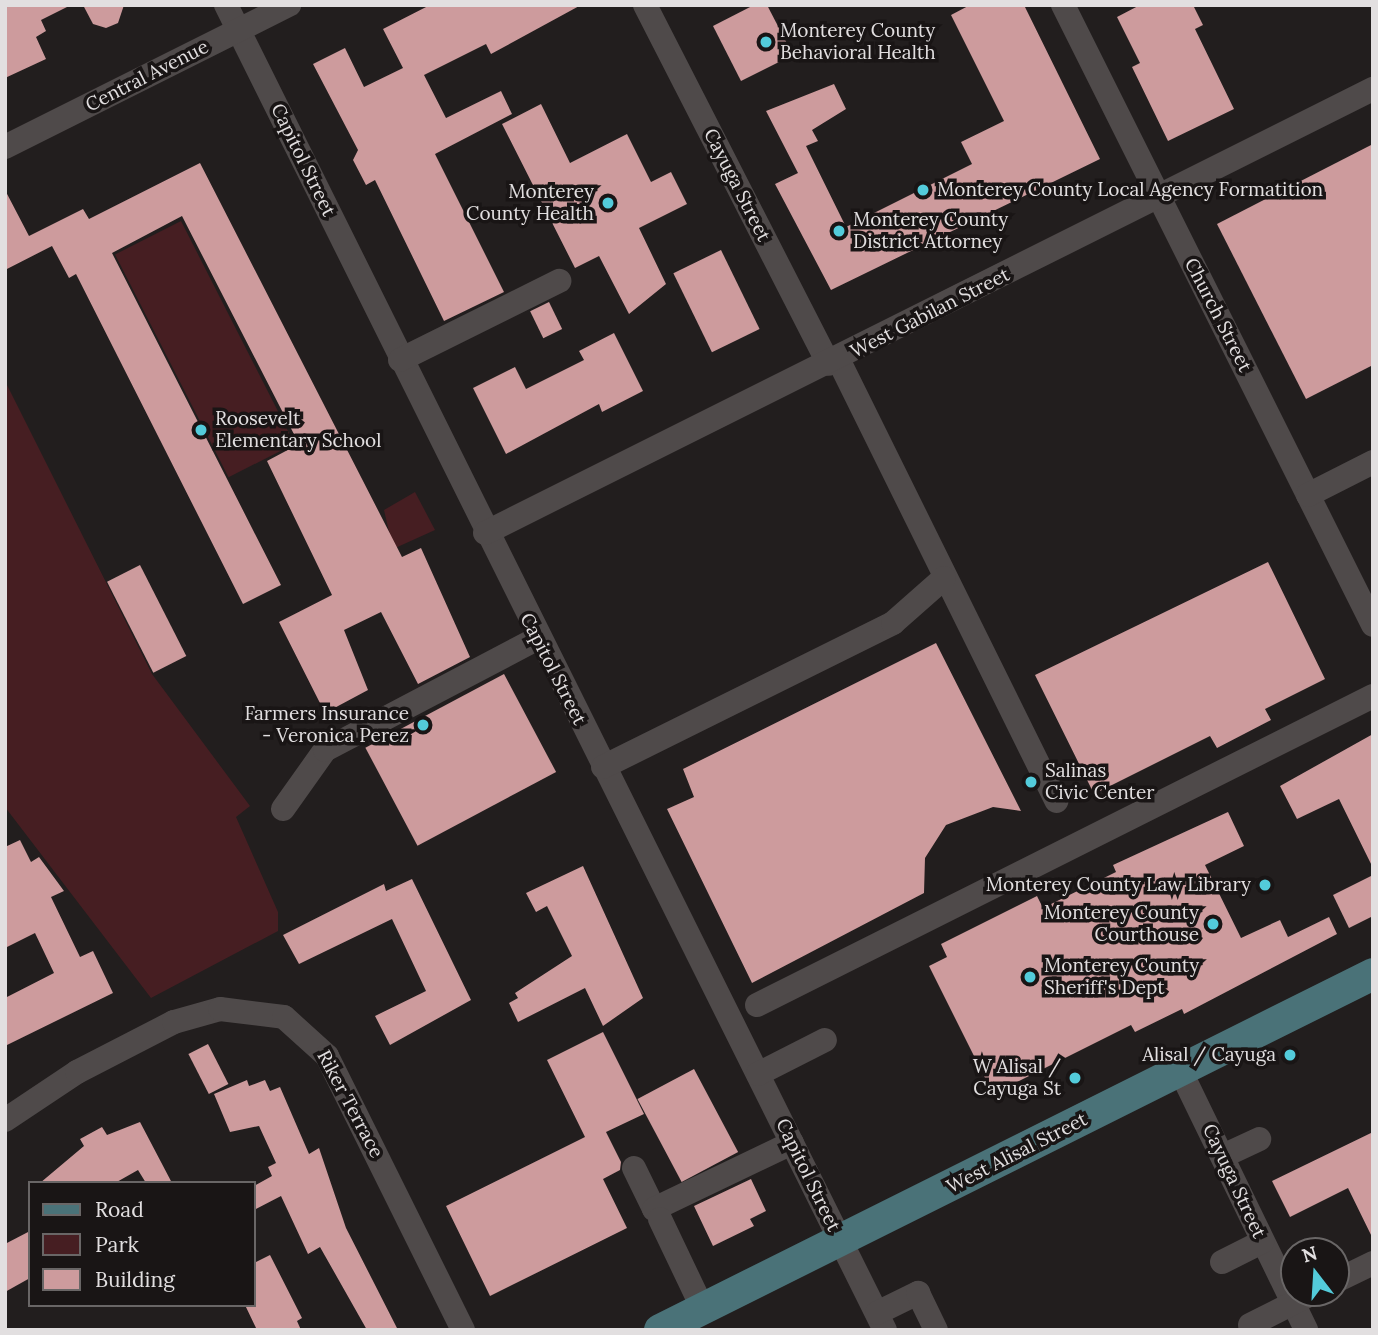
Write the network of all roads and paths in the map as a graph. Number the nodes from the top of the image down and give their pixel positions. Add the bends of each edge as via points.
1 (226, 5) edge
2 (289, 5) edge
3 (645, 5) edge
4 (1063, 5) edge
5 (238, 30) junction
6 (1373, 89) edge
7 (5, 147) edge
8 (1159, 197) junction
9 (559, 281) dead end
10 (400, 360) junction
11 (833, 362) junction
12 (1373, 463) edge
13 (1308, 495) junction
14 (485, 533) junction
15 (944, 578) junction
16 (1373, 625) edge
17 (538, 638) junction
18 (1373, 696) edge
19 (603, 768) junction
20 (1056, 801) dead end
21 (283, 809) dead end
22 (1373, 974) edge
23 (757, 1004) dead end
24 (825, 1040) dead end
25 (1180, 1070) junction
26 (758, 1074) junction
27 (5, 1120) edge
28 (1259, 1139) dead end
29 (792, 1143) junction
30 (1228, 1154) junction
31 (634, 1168) dead end
32 (660, 1219) dead end
33 (841, 1241) junction
34 (1262, 1242) junction
35 (1222, 1262) dead end
36 (1373, 1263) edge
37 (1280, 1267) edge
38 (1350, 1274) edge
39 (1285, 1307) edge
40 (1304, 1307) edge
41 (703, 1309) junction
42 (881, 1321) edge
43 (1250, 1325) dead end
44 (463, 1330) edge
45 (660, 1330) edge
46 (936, 1330) edge
47 (1306, 1330) edge

1 - 5 street, Capitol Street
2 - 5 street, Central Avenue
3 - 11 street, Cayuga Street
4 - 8 street, Church Street
5 - 7 street, Central Avenue
5 - 10 street, Capitol Street
6 - 8 street, West Gabilan Street
8 - 11 street, West Gabilan Street
8 - 13 street, Church Street
9 - 10 street
10 - 14 street, Capitol Street
11 - 14 street, West Gabilan Street
11 - 15 street, Cayuga Street
12 - 13 street
13 - 16 street, Church Street
14 - 17 street, Capitol Street
15 - 19 street via 893,623
15 - 20 street, Cayuga Street
17 - 19 street, Capitol Street
17 - 21 street via 325,750
18 - 23 street
19 - 26 street, Capitol Street
22 - 25 main road, West Alisal Street
24 - 26 street
25 - 30 street, Cayuga Street
25 - 33 main road, West Alisal Street
26 - 29 street, Capitol Street
27 - 44 street, Riker Terrace via 77,1072 174,1022 220,1009 284,1017 327,1056
28 - 30 street
29 - 31 street via 654,1209
29 - 33 street, Capitol Street
30 - 34 street, Cayuga Street
32 - 41 street
33 - 41 main road, West Alisal Street
33 - 42 street, Capitol Street
34 - 35 street
34 - 37 street, Cayuga Street
36 - 38 street
39 - 43 street
40 - 47 street, Cayuga Street
41 - 45 main road, West Alisal Street
42 - 46 street via 918,1293

